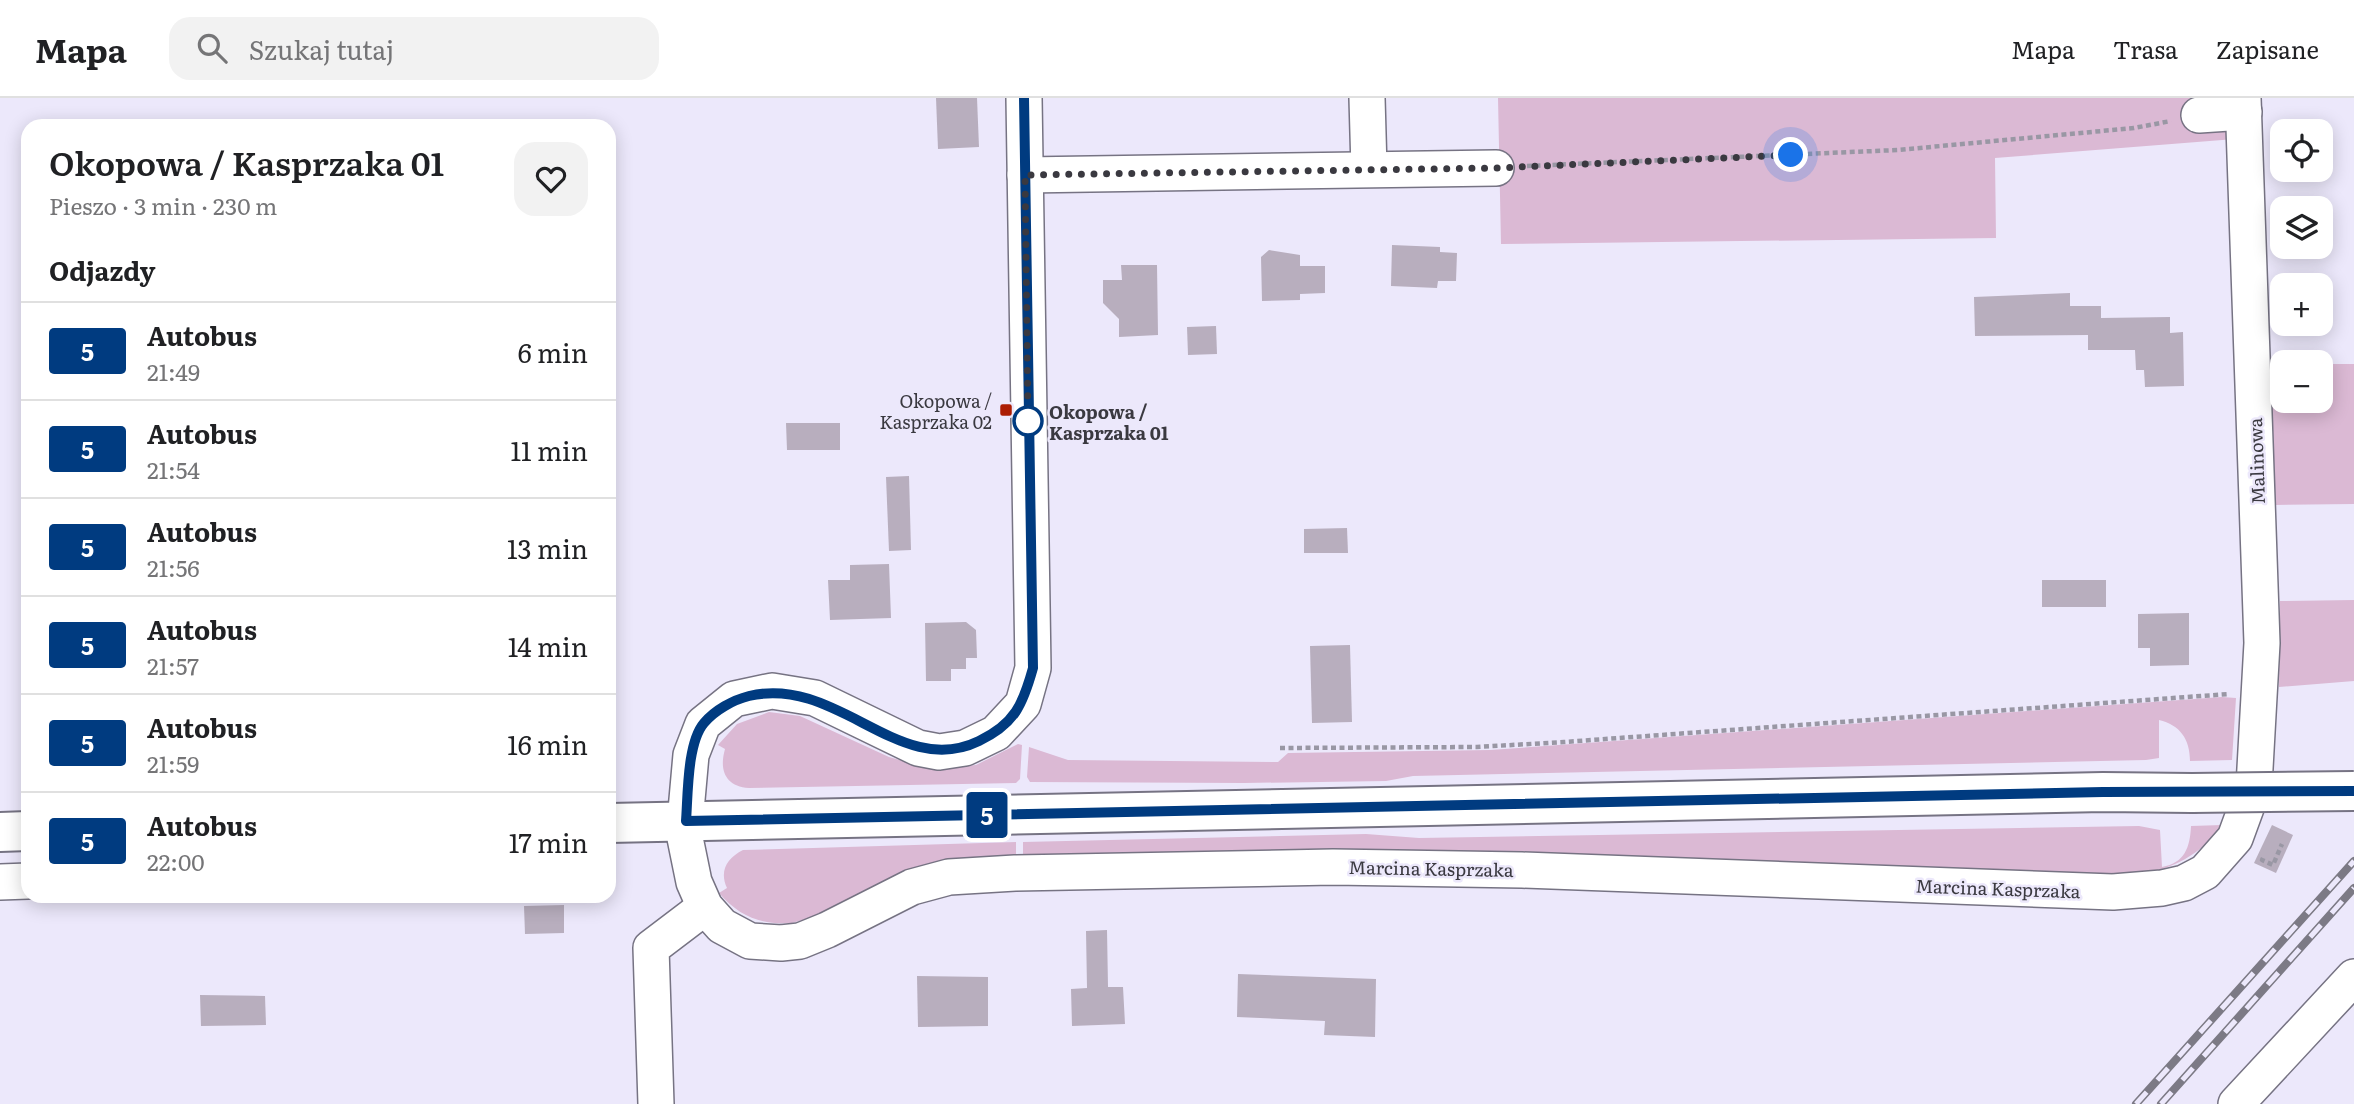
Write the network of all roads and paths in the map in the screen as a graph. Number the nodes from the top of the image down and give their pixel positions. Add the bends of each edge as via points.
1 (1024, 98) edge
2 (1367, 98) edge
3 (2244, 105) edge
4 (2199, 115) joint
5 (1496, 168) joint
6 (1368, 169) junction
7 (1025, 175) junction
8 (2241, 694) dead end
9 (1280, 748) dead end
10 (2354, 791) edge
11 (686, 821) junction
12 (2243, 822) joint
13 (616, 823) edge
14 (21, 831) edge
15 (0, 832) edge
16 (2282, 845) dead end
17 (2265, 853) dead end
18 (0, 881) edge
19 (21, 881) edge
20 (705, 907) junction
21 (2354, 976) edge
22 (656, 1104) edge
23 (2236, 1104) edge

1 - 7 street, Marcina Kasprzaka
2 - 6 street
3 - 4 street
3 - 12 street, Malinowa via 2262,643 2254,786
4 - 5 path via 2134,128 1898,150
5 - 6 street
6 - 7 street
7 - 11 street, Marcina Kasprzaka via 1033,668 1023,704 996,733 965,748 939,752 918,748 815,698 772,691 734,699 703,724 691,755
8 - 9 path via 1527,744
10 - 11 main road, bridge via 2089,792
11 - 13 main road
11 - 20 street, Marcina Kasprzaka via 692,874
12 - 20 street, Marcina Kasprzaka via 2205,872 2162,888 2113,892 1359,867 1015,873 949,877 912,887 827,930 781,943 750,941 722,926
14 - 15 main road
16 - 17 path via 2273,866 2262,860
18 - 19 street
20 - 22 street via 651,948
21 - 23 street

